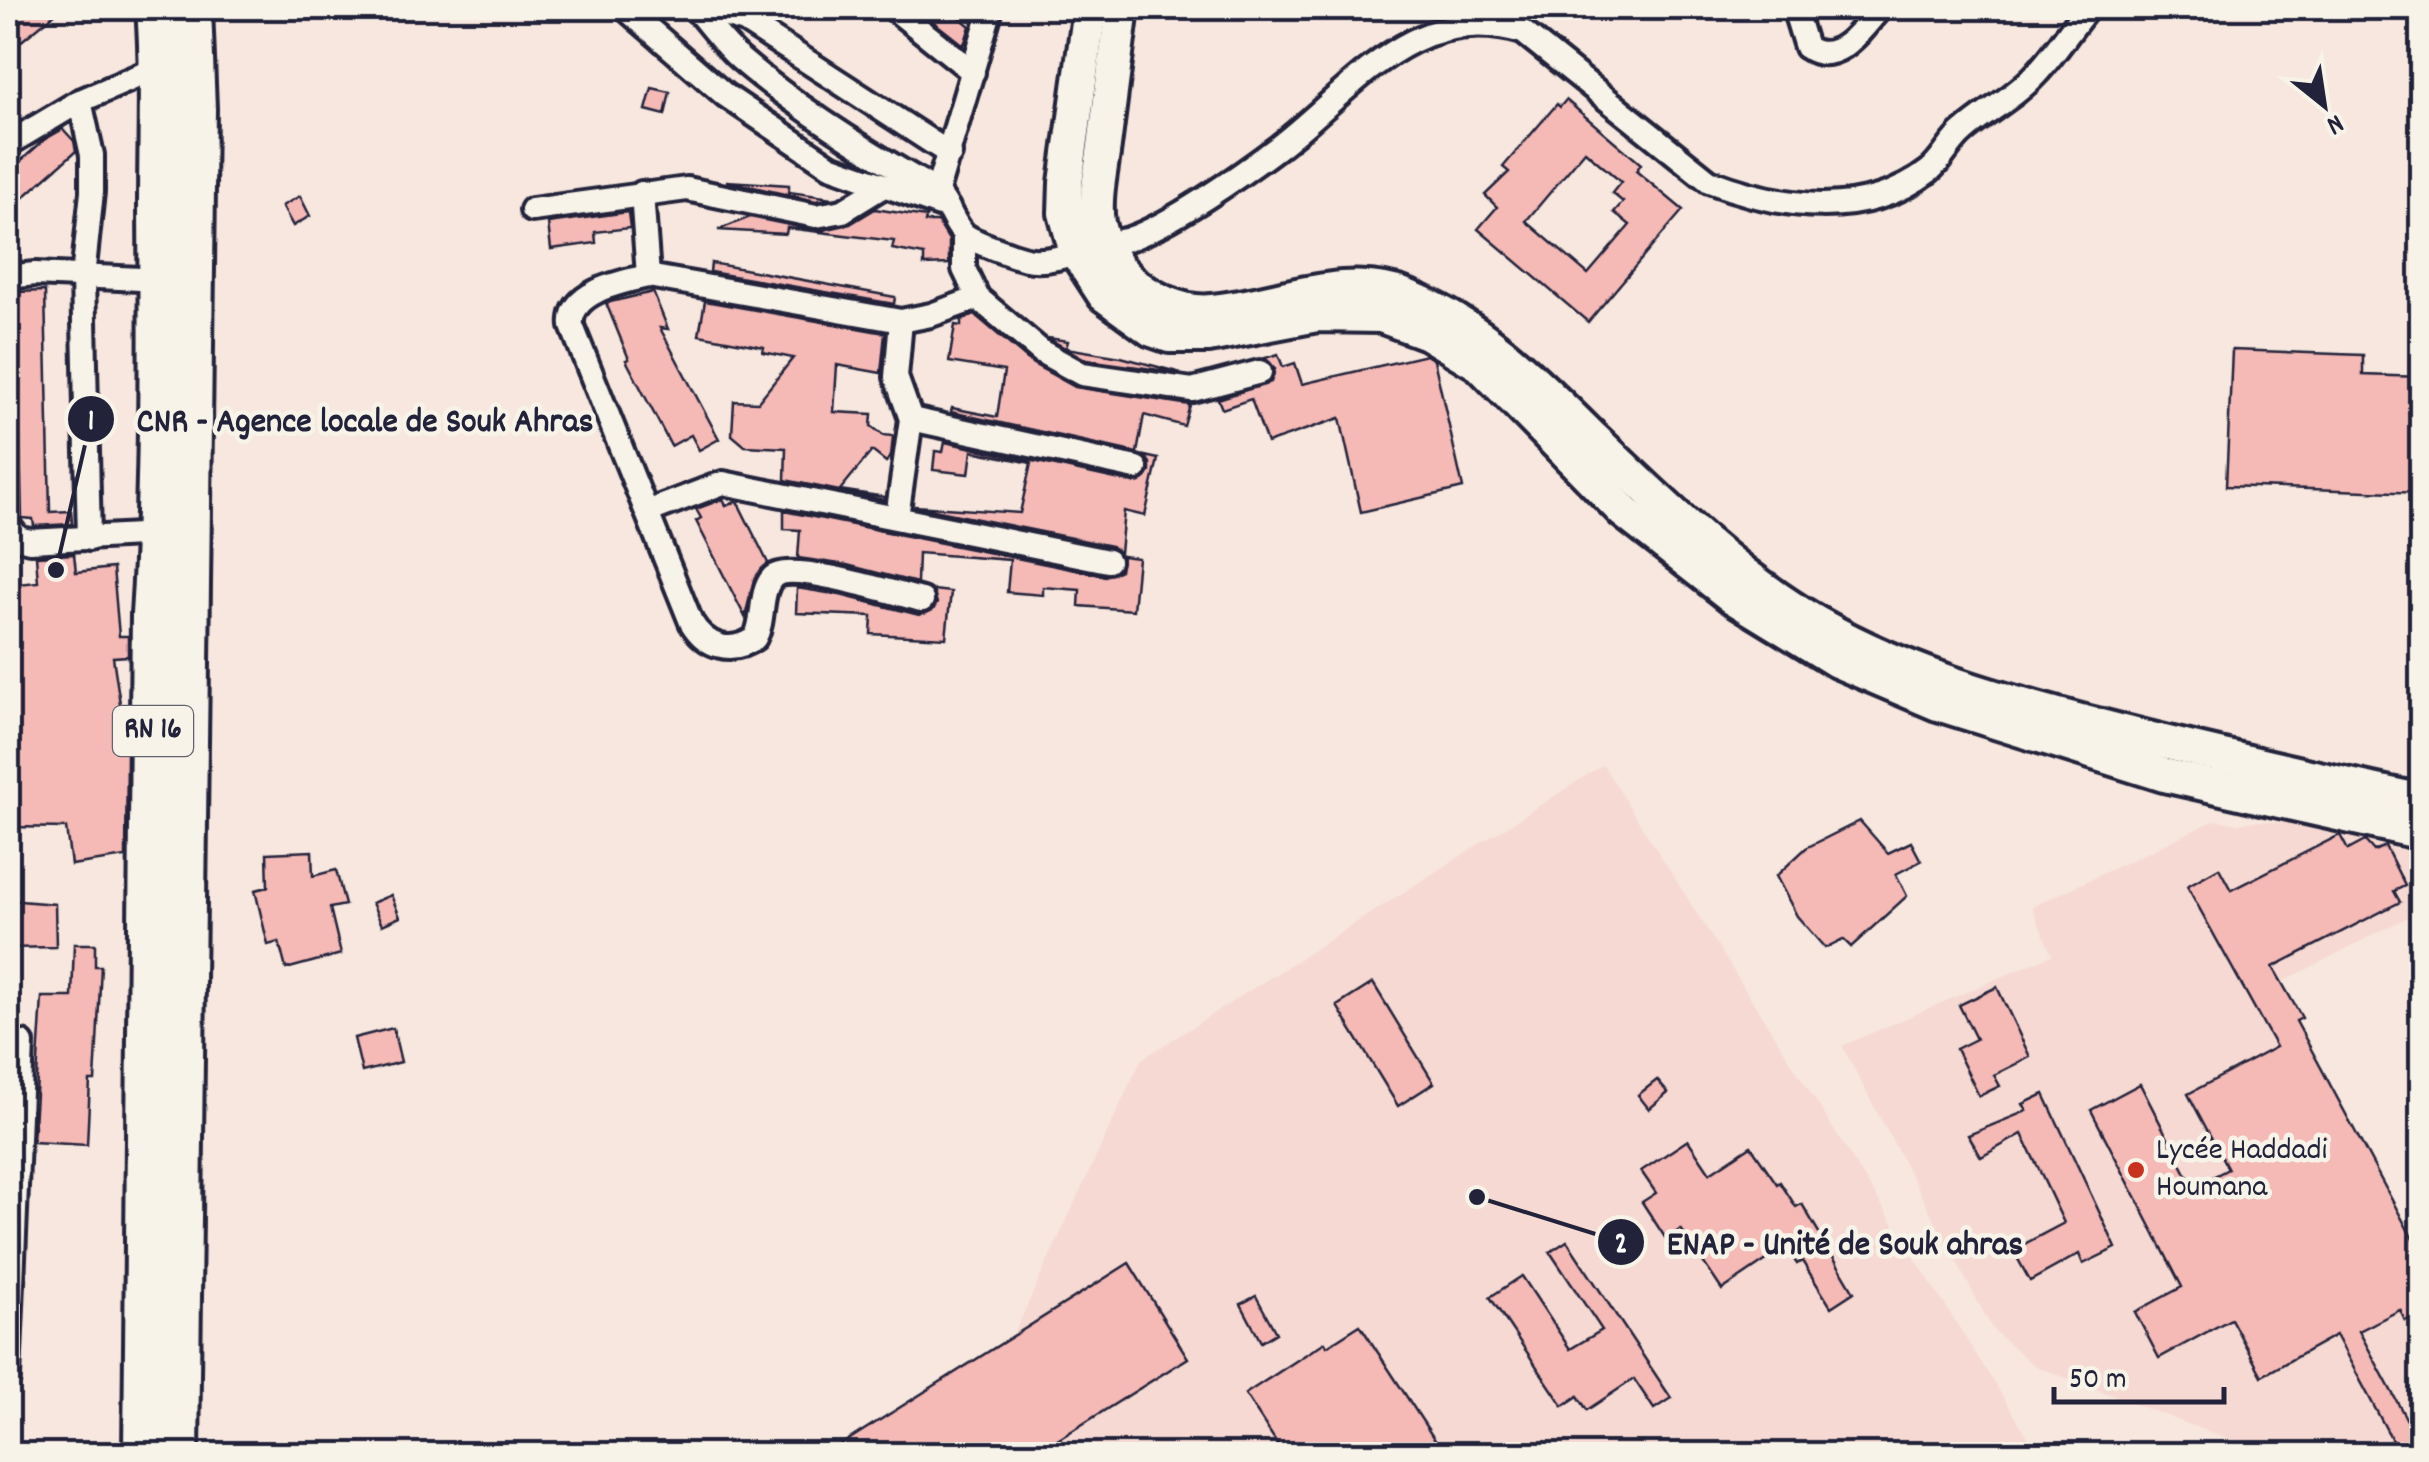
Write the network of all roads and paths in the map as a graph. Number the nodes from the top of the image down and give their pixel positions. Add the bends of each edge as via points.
1 (158, 8) edge
2 (190, 8) edge
3 (625, 8) edge
4 (696, 8) edge
5 (893, 8) edge
6 (990, 8) edge
7 (1090, 8) edge
8 (1122, 8) edge
9 (1794, 8) edge
10 (1880, 8) edge
11 (2088, 8) edge
12 (162, 66) junction
13 (973, 72) junction
14 (80, 101) junction
15 (8, 144) edge
16 (950, 154) junction
17 (882, 187) junction
18 (642, 193) junction
19 (944, 200) junction
20 (532, 210) dead end
21 (964, 236) junction
22 (1090, 248) junction
23 (83, 276) junction
24 (648, 276) junction
25 (8, 277) edge
26 (161, 280) junction
27 (978, 298) junction
28 (901, 321) junction
29 (1260, 372) dead end
30 (912, 420) junction
31 (1136, 468) dead end
32 (647, 512) junction
33 (897, 518) junction
34 (8, 525) edge
35 (158, 534) junction
36 (89, 539) junction
37 (1108, 561) dead end
38 (922, 600) dead end
39 (2422, 801) edge
40 (2422, 833) edge
41 (22, 1042) dead end
42 (8, 1378) edge
43 (146, 1454) edge
44 (177, 1454) edge

1 - 12 highway, RN 16
2 - 44 highway, RN 16
3 - 17 street via 725,95 830,166
4 - 16 street via 744,20
4 - 19 street via 768,80
5 - 13 street
6 - 13 street
7 - 22 street via 1065,213
8 - 22 street
9 - 10 street via 1806,47 1815,54 1846,46
11 - 22 street via 2038,73 1958,136 1930,170 1871,199 1833,206 1745,195 1709,181 1503,22 1477,16 1433,22 1379,54 1278,148 1171,218
12 - 14 street
12 - 26 highway, RN 16
13 - 16 street
14 - 15 street
14 - 23 street via 92,155
16 - 19 street
17 - 18 street via 842,211 816,216 687,189
17 - 19 street
18 - 20 street
18 - 24 street
19 - 21 street
21 - 22 street via 1041,261
21 - 27 street via 964,269
22 - 39 street via 1167,306 1210,312 1354,288 1406,296 1479,334 1520,366 1742,571 1800,613 1896,664 2028,708
22 - 40 street via 1104,296 1170,336 1208,336 1317,316 1382,316 1427,333 1480,365 1624,512 1731,596 1837,661 1922,697 2164,775
23 - 25 street
23 - 26 street
23 - 36 street
24 - 28 street
24 - 32 street via 582,300 570,315
26 - 35 highway, RN 16
27 - 28 street
27 - 29 street via 1042,352 1082,374 1192,390
28 - 30 street via 896,377
30 - 31 street
30 - 33 street
32 - 33 street via 723,483
32 - 38 street via 691,622 718,647 755,638 768,584 782,572
33 - 37 street
34 - 36 street via 30,542
35 - 36 street
35 - 43 highway, RN 16
41 - 42 street

